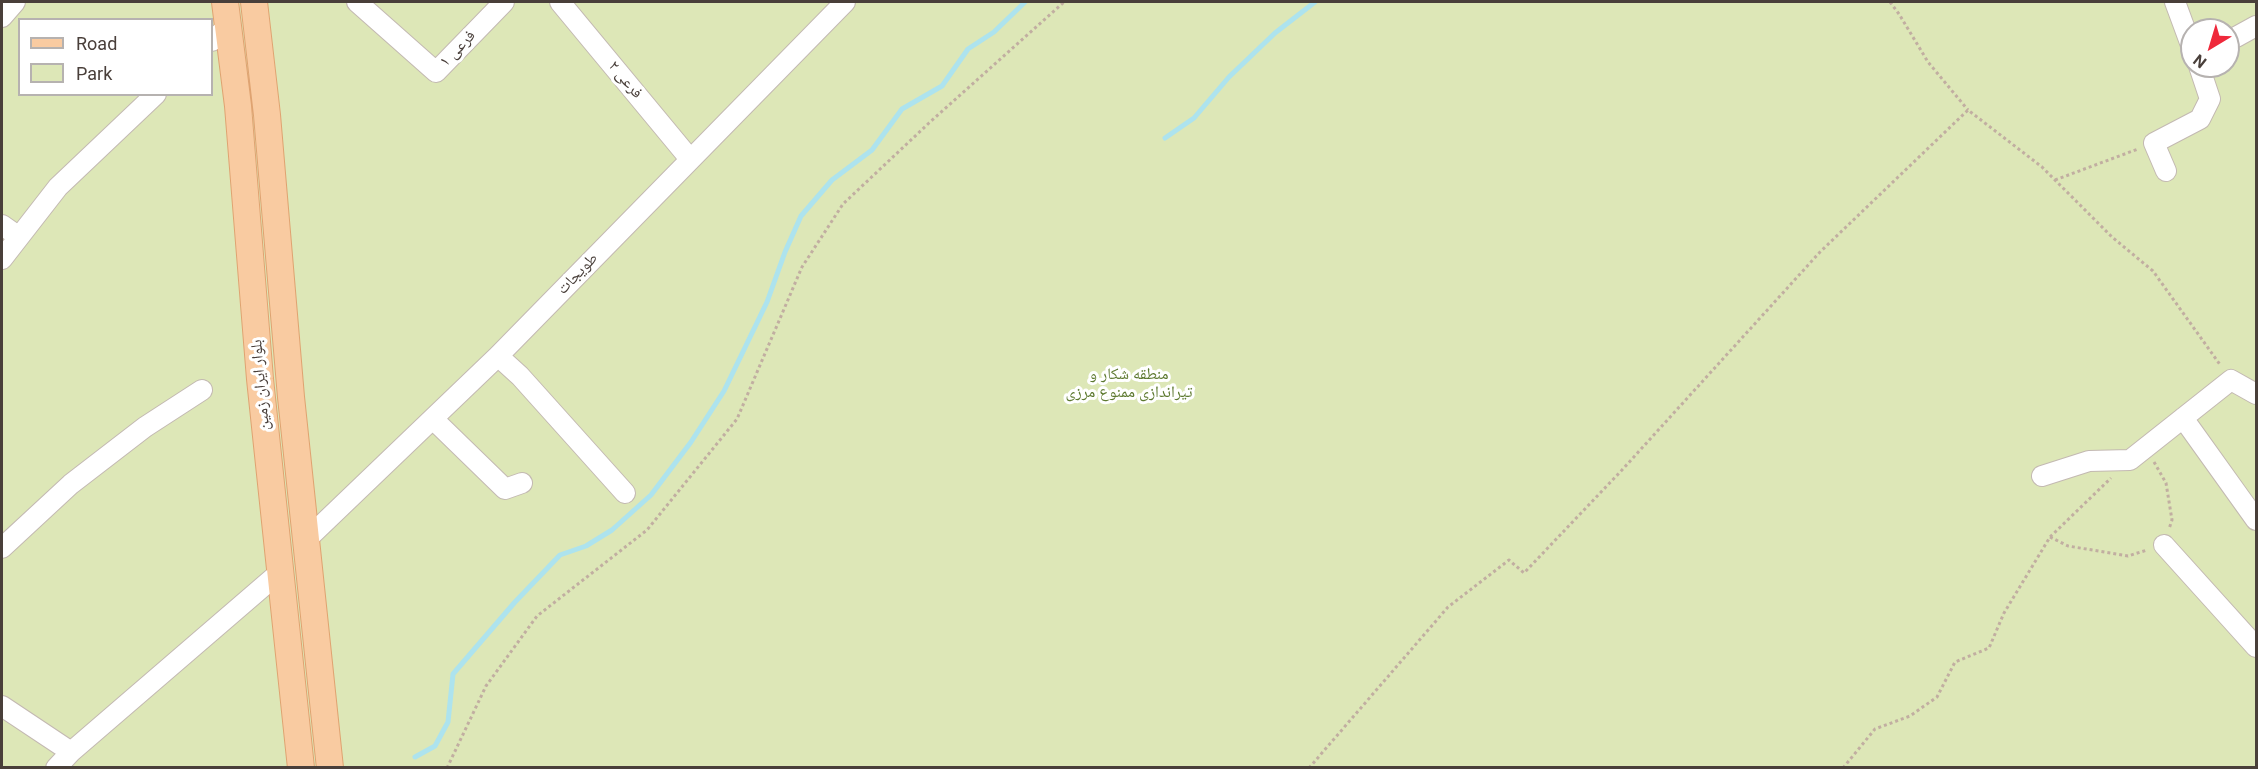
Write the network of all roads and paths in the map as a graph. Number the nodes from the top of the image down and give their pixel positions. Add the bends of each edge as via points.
1 (15, 2) edge
2 (254, 2) edge
3 (357, 2) edge
4 (504, 2) edge
5 (560, 2) edge
6 (845, 2) edge
7 (1064, 2) edge
8 (1890, 2) edge
9 (2175, 2) edge
10 (2, 17) edge
11 (2181, 18) edge
12 (222, 23) edge
13 (2256, 26) edge
14 (2240, 35) edge
15 (2203, 78) edge
16 (154, 96) edge
17 (1968, 110) junction
18 (2154, 143) junction
19 (690, 159) junction
20 (2166, 171) dead end
21 (2055, 180) junction
22 (2, 225) edge
23 (19, 237) junction
24 (2, 259) edge
25 (498, 356) junction
26 (2231, 380) junction
27 (202, 390) dead end
28 (2256, 394) edge
29 (2183, 418) junction
30 (433, 419) junction
31 (2137, 454) junction
32 (2042, 476) dead end
33 (522, 483) dead end
34 (625, 493) dead end
35 (2256, 520) edge
36 (2050, 537) junction
37 (306, 540) junction
38 (2164, 545) junction
39 (2, 548) edge
40 (280, 572) junction
41 (2256, 647) edge
42 (2, 706) edge
43 (71, 752) junction
44 (56, 768) edge
45 (301, 768) edge
46 (330, 768) edge
47 (447, 768) edge
48 (1309, 768) edge
49 (1843, 768) edge

1 - 10 street
2 - 37 main road, بلوار ایران زمین
3 - 4 street, فرعی ۱ via 436,72
5 - 19 street, فرعی ۲
6 - 19 street, طویجات
7 - 47 path via 843,204 802,267 737,418 646,530 537,616 486,686
8 - 17 path via 1928,62
9 - 11 street
12 - 40 main road, بلوار ایران زمین via 238,106
13 - 14 street
15 - 18 street via 2210,99 2200,119
16 - 23 street via 58,187
17 - 21 path
17 - 48 path via 1820,252 1524,573 1509,560 1448,607
18 - 20 street
18 - 21 path
19 - 25 street, طویجات
21 - 26 path via 2153,271
22 - 23 street
23 - 24 street
25 - 30 street, طویجات
25 - 34 street
26 - 28 street
26 - 29 street
27 - 39 street via 145,427 71,484
29 - 31 street
29 - 35 street
30 - 33 street via 505,489
30 - 37 street, طویجات
31 - 32 street via 2090,461
31 - 36 path
31 - 38 path via 2166,483 2172,520
36 - 38 path via 2068,546 2128,556
36 - 49 path via 2004,613 1989,648 1955,662 1937,697 1910,716 1875,729
37 - 46 main road, بلوار ایران زمین
38 - 41 street
40 - 43 street
40 - 45 main road, بلوار ایران زمین
42 - 43 street
43 - 44 street

